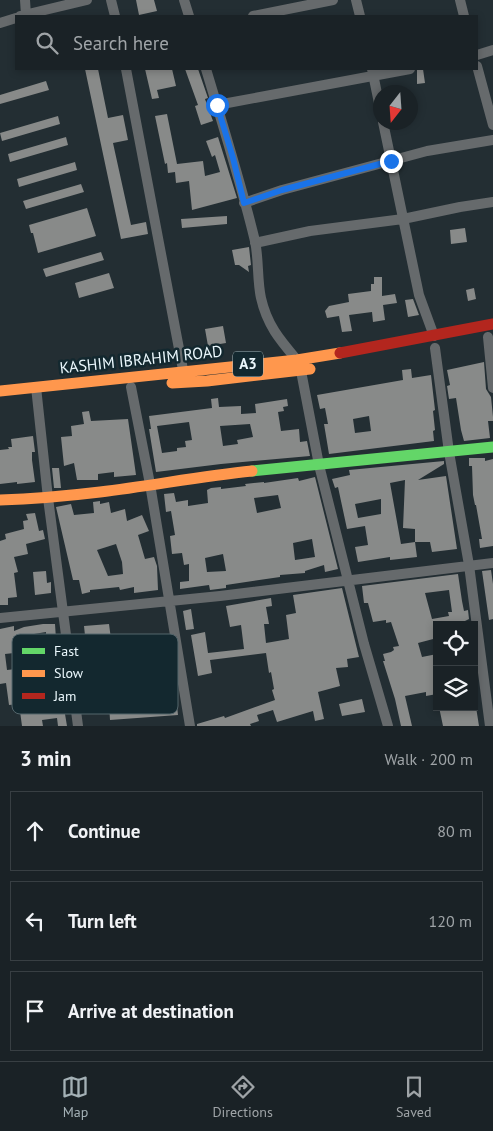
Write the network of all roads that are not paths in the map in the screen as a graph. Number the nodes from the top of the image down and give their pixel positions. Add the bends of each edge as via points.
1 (25, 0) edge
2 (87, 0) edge
3 (111, 0) edge
4 (184, 0) edge
5 (333, 0) edge
6 (356, 0) edge
7 (460, 0) edge
8 (21, 15) edge
9 (25, 15) edge
10 (115, 15) edge
11 (189, 15) edge
12 (258, 15) edge
13 (360, 15) edge
14 (464, 15) edge
15 (15, 18) edge
16 (0, 23) edge
17 (493, 50) edge
18 (478, 55) edge
19 (126, 70) edge
20 (206, 70) edge
21 (398, 70) edge
22 (478, 70) edge
23 (373, 72) edge
24 (376, 85) edge
25 (217, 105) junction
26 (493, 125) edge
27 (385, 130) edge
28 (493, 140) edge
29 (391, 161) junction
30 (493, 202) edge
31 (244, 203) junction
32 (403, 219) junction
33 (255, 243) junction
34 (493, 324) edge
35 (487, 337) edge
36 (434, 345) junction
37 (365, 360) dead end
38 (299, 365) junction
39 (185, 376) junction
40 (131, 387) junction
41 (493, 388) edge
42 (0, 391) edge
43 (34, 395) junction
44 (493, 447) edge
45 (449, 452) junction
46 (319, 465) junction
47 (150, 484) junction
48 (48, 498) junction
49 (0, 500) edge
50 (493, 563) edge
51 (469, 565) junction
52 (349, 580) junction
53 (169, 601) junction
54 (62, 612) junction
55 (0, 618) edge
56 (65, 634) edge
57 (175, 634) edge
58 (178, 655) edge
59 (190, 726) edge
60 (388, 726) edge
61 (490, 726) edge

1 - 8 street
2 - 9 street
3 - 10 street
4 - 11 street
5 - 12 street
6 - 13 street
7 - 14 street
15 - 16 street
17 - 18 street
19 - 39 street
20 - 25 street
21 - 23 street
22 - 26 street
23 - 24 street
23 - 25 street
25 - 31 street
27 - 29 street
28 - 29 street via 427,151
29 - 31 street
29 - 32 street
30 - 32 street
31 - 33 street
32 - 33 street via 310,231
32 - 36 street via 419,295
33 - 38 street via 261,298 268,322
34 - 36 main road, KASHIM IBRAHIM ROAD / A3
35 - 41 street
36 - 38 main road, KASHIM IBRAHIM ROAD / A3
36 - 45 street
37 - 38 main road, KASHIM IBRAHIM ROAD / A3
38 - 39 main road, KASHIM IBRAHIM ROAD / A3
38 - 46 street
39 - 40 main road, KASHIM IBRAHIM ROAD / A3
39 - 43 main road, KASHIM IBRAHIM ROAD / A3
40 - 43 main road, KASHIM IBRAHIM ROAD / A3
40 - 47 street
42 - 43 main road, KASHIM IBRAHIM ROAD / A3
43 - 48 street
44 - 45 main road
45 - 46 main road
45 - 51 street
46 - 47 main road
46 - 52 street
47 - 48 main road
47 - 53 street
48 - 49 main road
48 - 54 street
50 - 51 street
51 - 52 street
51 - 61 street
52 - 53 street
52 - 60 street
53 - 54 street
53 - 57 street
54 - 55 street
54 - 56 street
58 - 59 street

